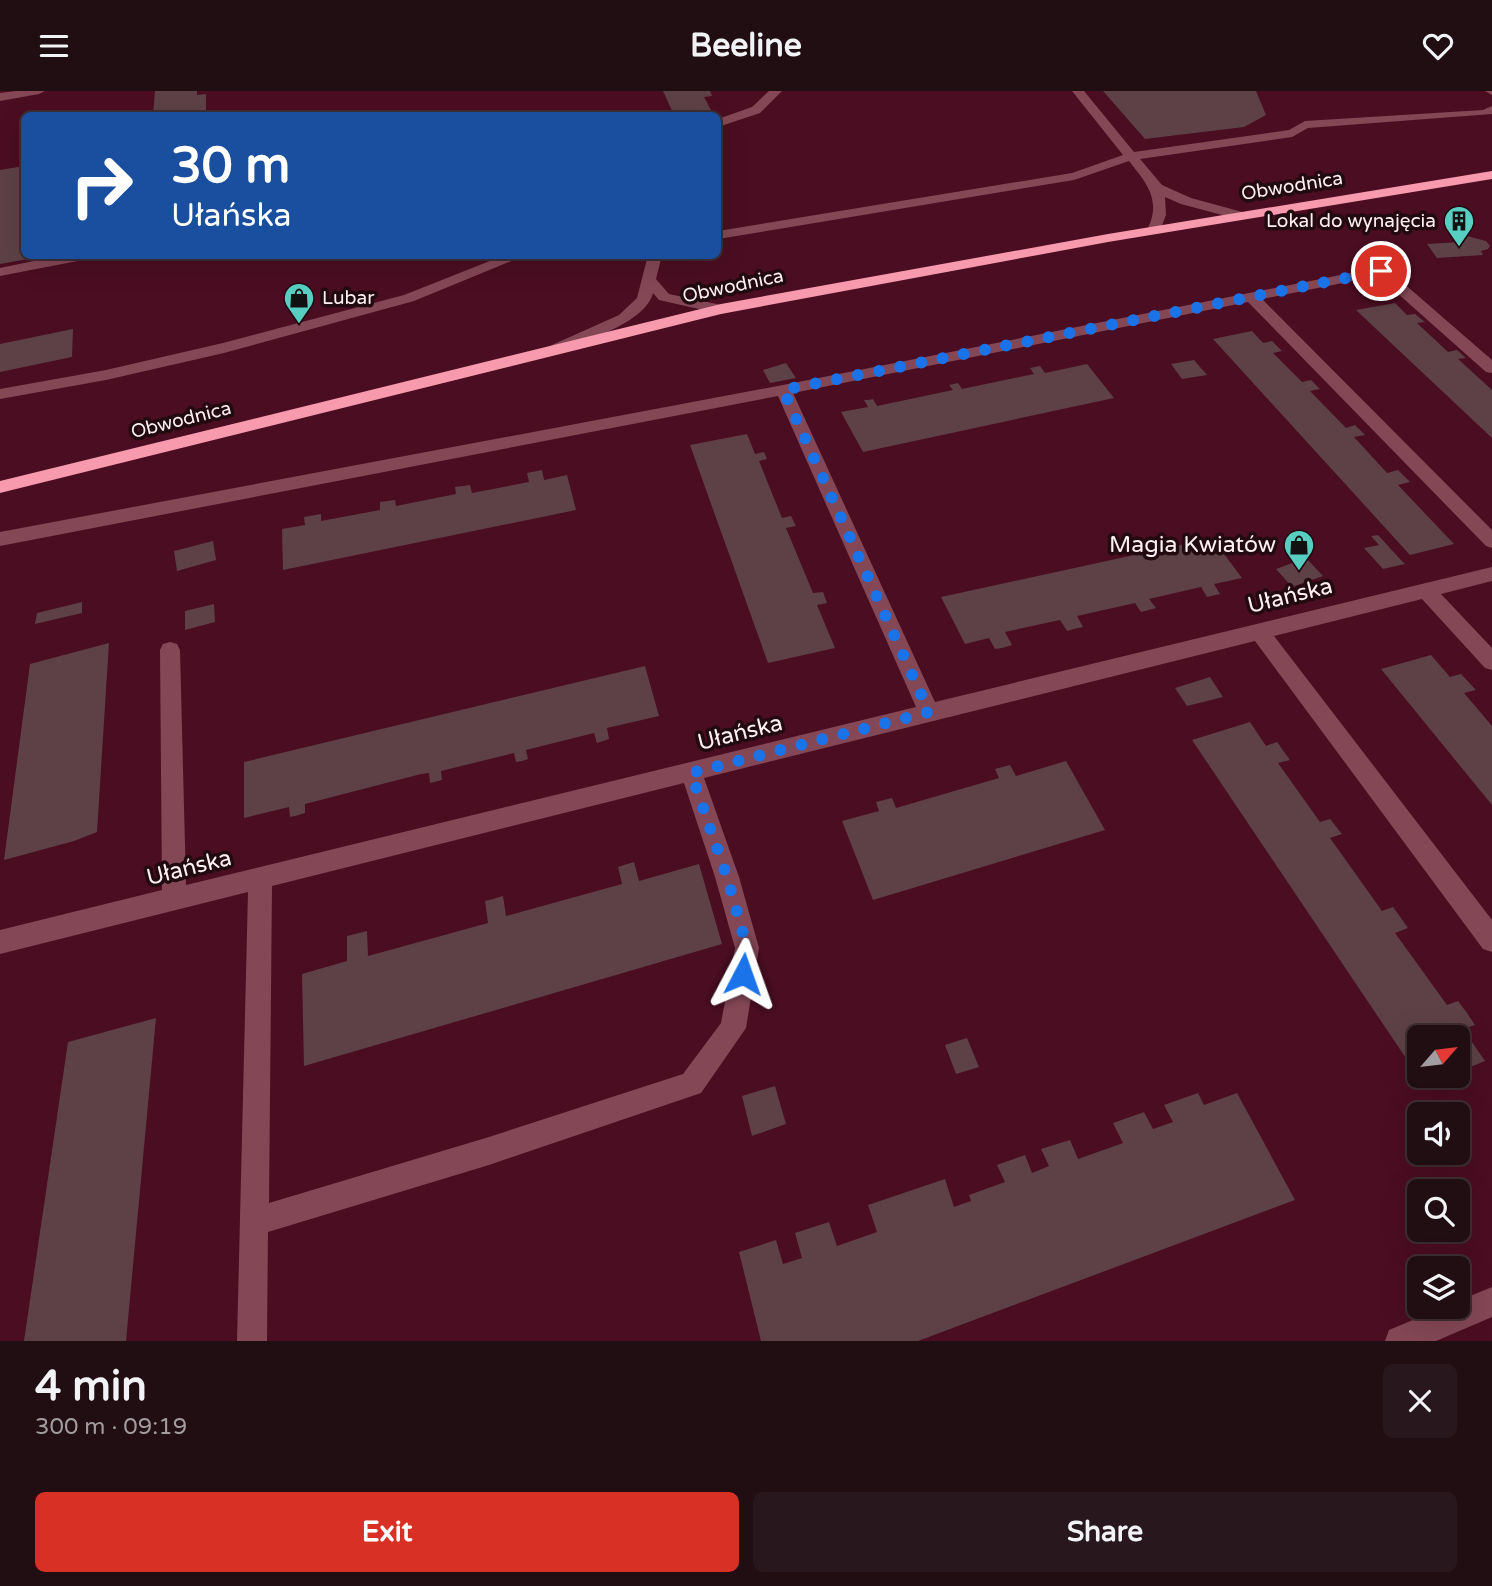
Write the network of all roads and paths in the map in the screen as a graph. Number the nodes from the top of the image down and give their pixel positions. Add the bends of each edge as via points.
1 (39, 91) edge
2 (776, 91) edge
3 (1078, 91) edge
4 (0, 97) edge
5 (1492, 110) edge
6 (721, 122) edge
7 (1132, 156) junction
8 (1489, 174) edge
9 (1157, 188) junction
10 (1241, 216) junction
11 (1154, 230) junction
12 (721, 235) edge
13 (67, 259) edge
14 (509, 259) edge
15 (654, 259) edge
16 (0, 272) edge
17 (648, 279) junction
18 (1251, 297) junction
19 (721, 309) junction
20 (557, 348) junction
21 (1492, 368) edge
22 (783, 390) junction
23 (0, 394) edge
24 (0, 487) edge
25 (0, 539) edge
26 (1492, 541) edge
27 (1492, 574) edge
28 (1426, 590) junction
29 (1259, 631) junction
30 (170, 650) dead end
31 (1492, 662) edge
32 (929, 712) junction
33 (691, 773) junction
34 (260, 878) junction
35 (174, 899) junction
36 (1492, 940) edge
37 (0, 943) edge
38 (254, 1222) junction
39 (1492, 1302) edge
40 (252, 1341) edge
41 (1400, 1341) edge

1 - 4 street
2 - 6 street via 756,110
3 - 7 street
5 - 7 street via 1306,125 1292,133
7 - 9 street
7 - 12 street via 1074,176
8 - 10 highway, Obwodnica
9 - 10 street
9 - 11 street via 1159,221
10 - 11 highway, Obwodnica
11 - 19 highway, Obwodnica
13 - 16 street
14 - 23 street via 409,298 251,341
15 - 17 street
17 - 19 street via 664,297
17 - 20 street via 644,300 624,318
18 - 21 street via 1381,271
18 - 22 street
18 - 26 street
19 - 20 highway, Obwodnica
20 - 24 highway, Obwodnica
22 - 25 street
22 - 32 street
27 - 28 street, Ułańska
28 - 29 street, Ułańska
28 - 31 street
29 - 32 street, Ułańska
29 - 36 street
30 - 35 street
32 - 33 street, Ułańska
33 - 34 street, Ułańska
33 - 38 street via 747,948 733,1028 692,1084
34 - 35 street, Ułańska
34 - 38 street
35 - 37 street, Ułańska
38 - 40 street
39 - 41 street

